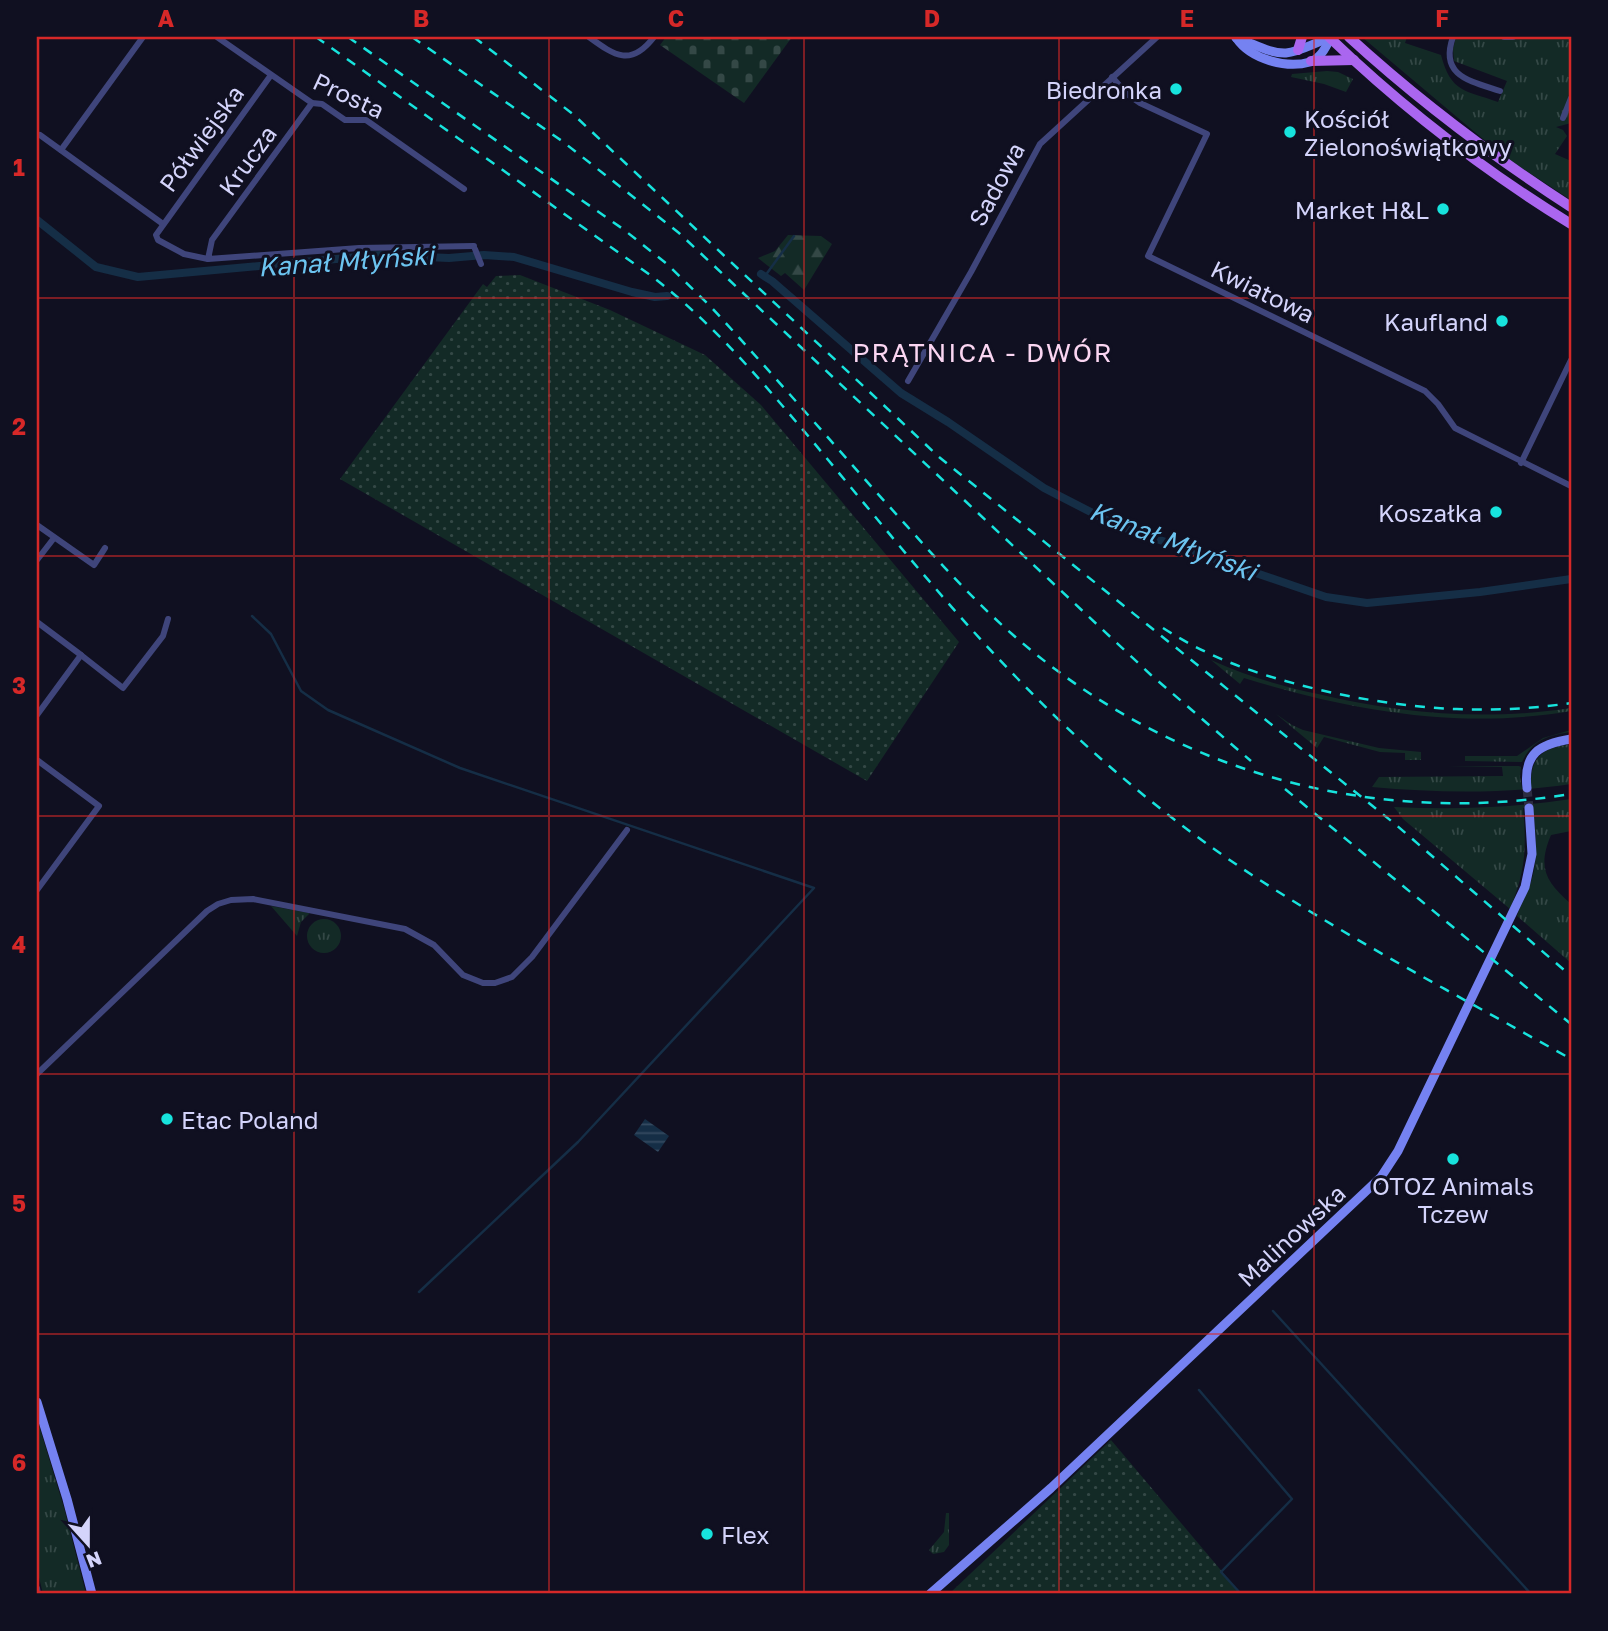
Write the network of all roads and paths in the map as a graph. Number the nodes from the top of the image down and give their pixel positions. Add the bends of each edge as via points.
1 (143, 37) edge
2 (218, 37) edge
3 (589, 37) edge
4 (654, 37) edge
5 (1157, 37) edge
6 (1302, 37) edge
7 (1330, 37) edge
8 (1349, 37) edge
9 (1453, 37) edge
10 (1504, 37) edge
11 (1513, 37) edge
12 (1235, 38) edge
13 (1298, 50) junction
14 (1354, 60) junction
15 (1311, 61) junction
16 (271, 75) junction
17 (1112, 77) junction
18 (1500, 92) dead end
19 (1571, 98) edge
20 (313, 103) junction
21 (1563, 118) dead end
22 (40, 135) dead end
23 (61, 150) junction
24 (464, 189) dead end
25 (1571, 207) edge
26 (163, 224) junction
27 (1571, 224) edge
28 (208, 259) junction
29 (481, 264) dead end
30 (1571, 360) edge
31 (908, 381) dead end
32 (1521, 463) junction
33 (1571, 486) edge
34 (37, 525) edge
35 (54, 538) junction
36 (106, 548) dead end
37 (37, 560) edge
38 (168, 619) dead end
39 (37, 622) edge
40 (81, 655) junction
41 (37, 715) edge
42 (1571, 739) edge
43 (37, 760) edge
44 (1527, 788) tunnel mouth
45 (1529, 808) tunnel mouth
46 (627, 830) dead end
47 (37, 890) edge
48 (37, 1074) edge
49 (37, 1402) edge
50 (37, 1588) edge
51 (38, 1594) edge
52 (92, 1594) edge
53 (930, 1594) edge

1 - 23 street
2 - 16 street, Prosta
3 - 4 street via 624,56 636,54
5 - 17 street, Sadowa
6 - 13 main road
7 - 13 street
7 - 14 main road
7 - 15 street via 1326,49
8 - 25 main road via 1455,127
9 - 18 street via 1448,51 1453,69 1460,77
10 - 11 street
12 - 13 street via 1275,52
12 - 15 street via 1274,62
14 - 15 main road
14 - 27 main road via 1442,136
16 - 20 street, Prosta
16 - 26 street, Półwiejska
17 - 31 street, Sadowa via 1040,144
17 - 32 street, Kwiatowa via 1140,103 1207,134 1148,256 1425,391 1455,428
19 - 21 street
20 - 24 street, Prosta via 345,120 366,120
20 - 28 street, Krucza via 212,240
22 - 23 street
23 - 26 street
26 - 28 street via 158,240 184,254
28 - 29 street via 359,248 474,247
30 - 32 street
32 - 33 street, Kwiatowa
34 - 35 street
35 - 36 street via 94,565
35 - 37 street
38 - 40 street via 163,636 123,688
39 - 40 street
40 - 41 street
42 - 44 street via 1546,744 1533,755 1527,767
43 - 47 street via 99,806
45 - 53 street, Malinowska via 1531,868 1522,895 1387,1170 1051,1488
46 - 48 street via 532,957 507,980 489,984 467,978 428,941 405,929 253,899 231,900 207,911
49 - 52 street
50 - 51 street

